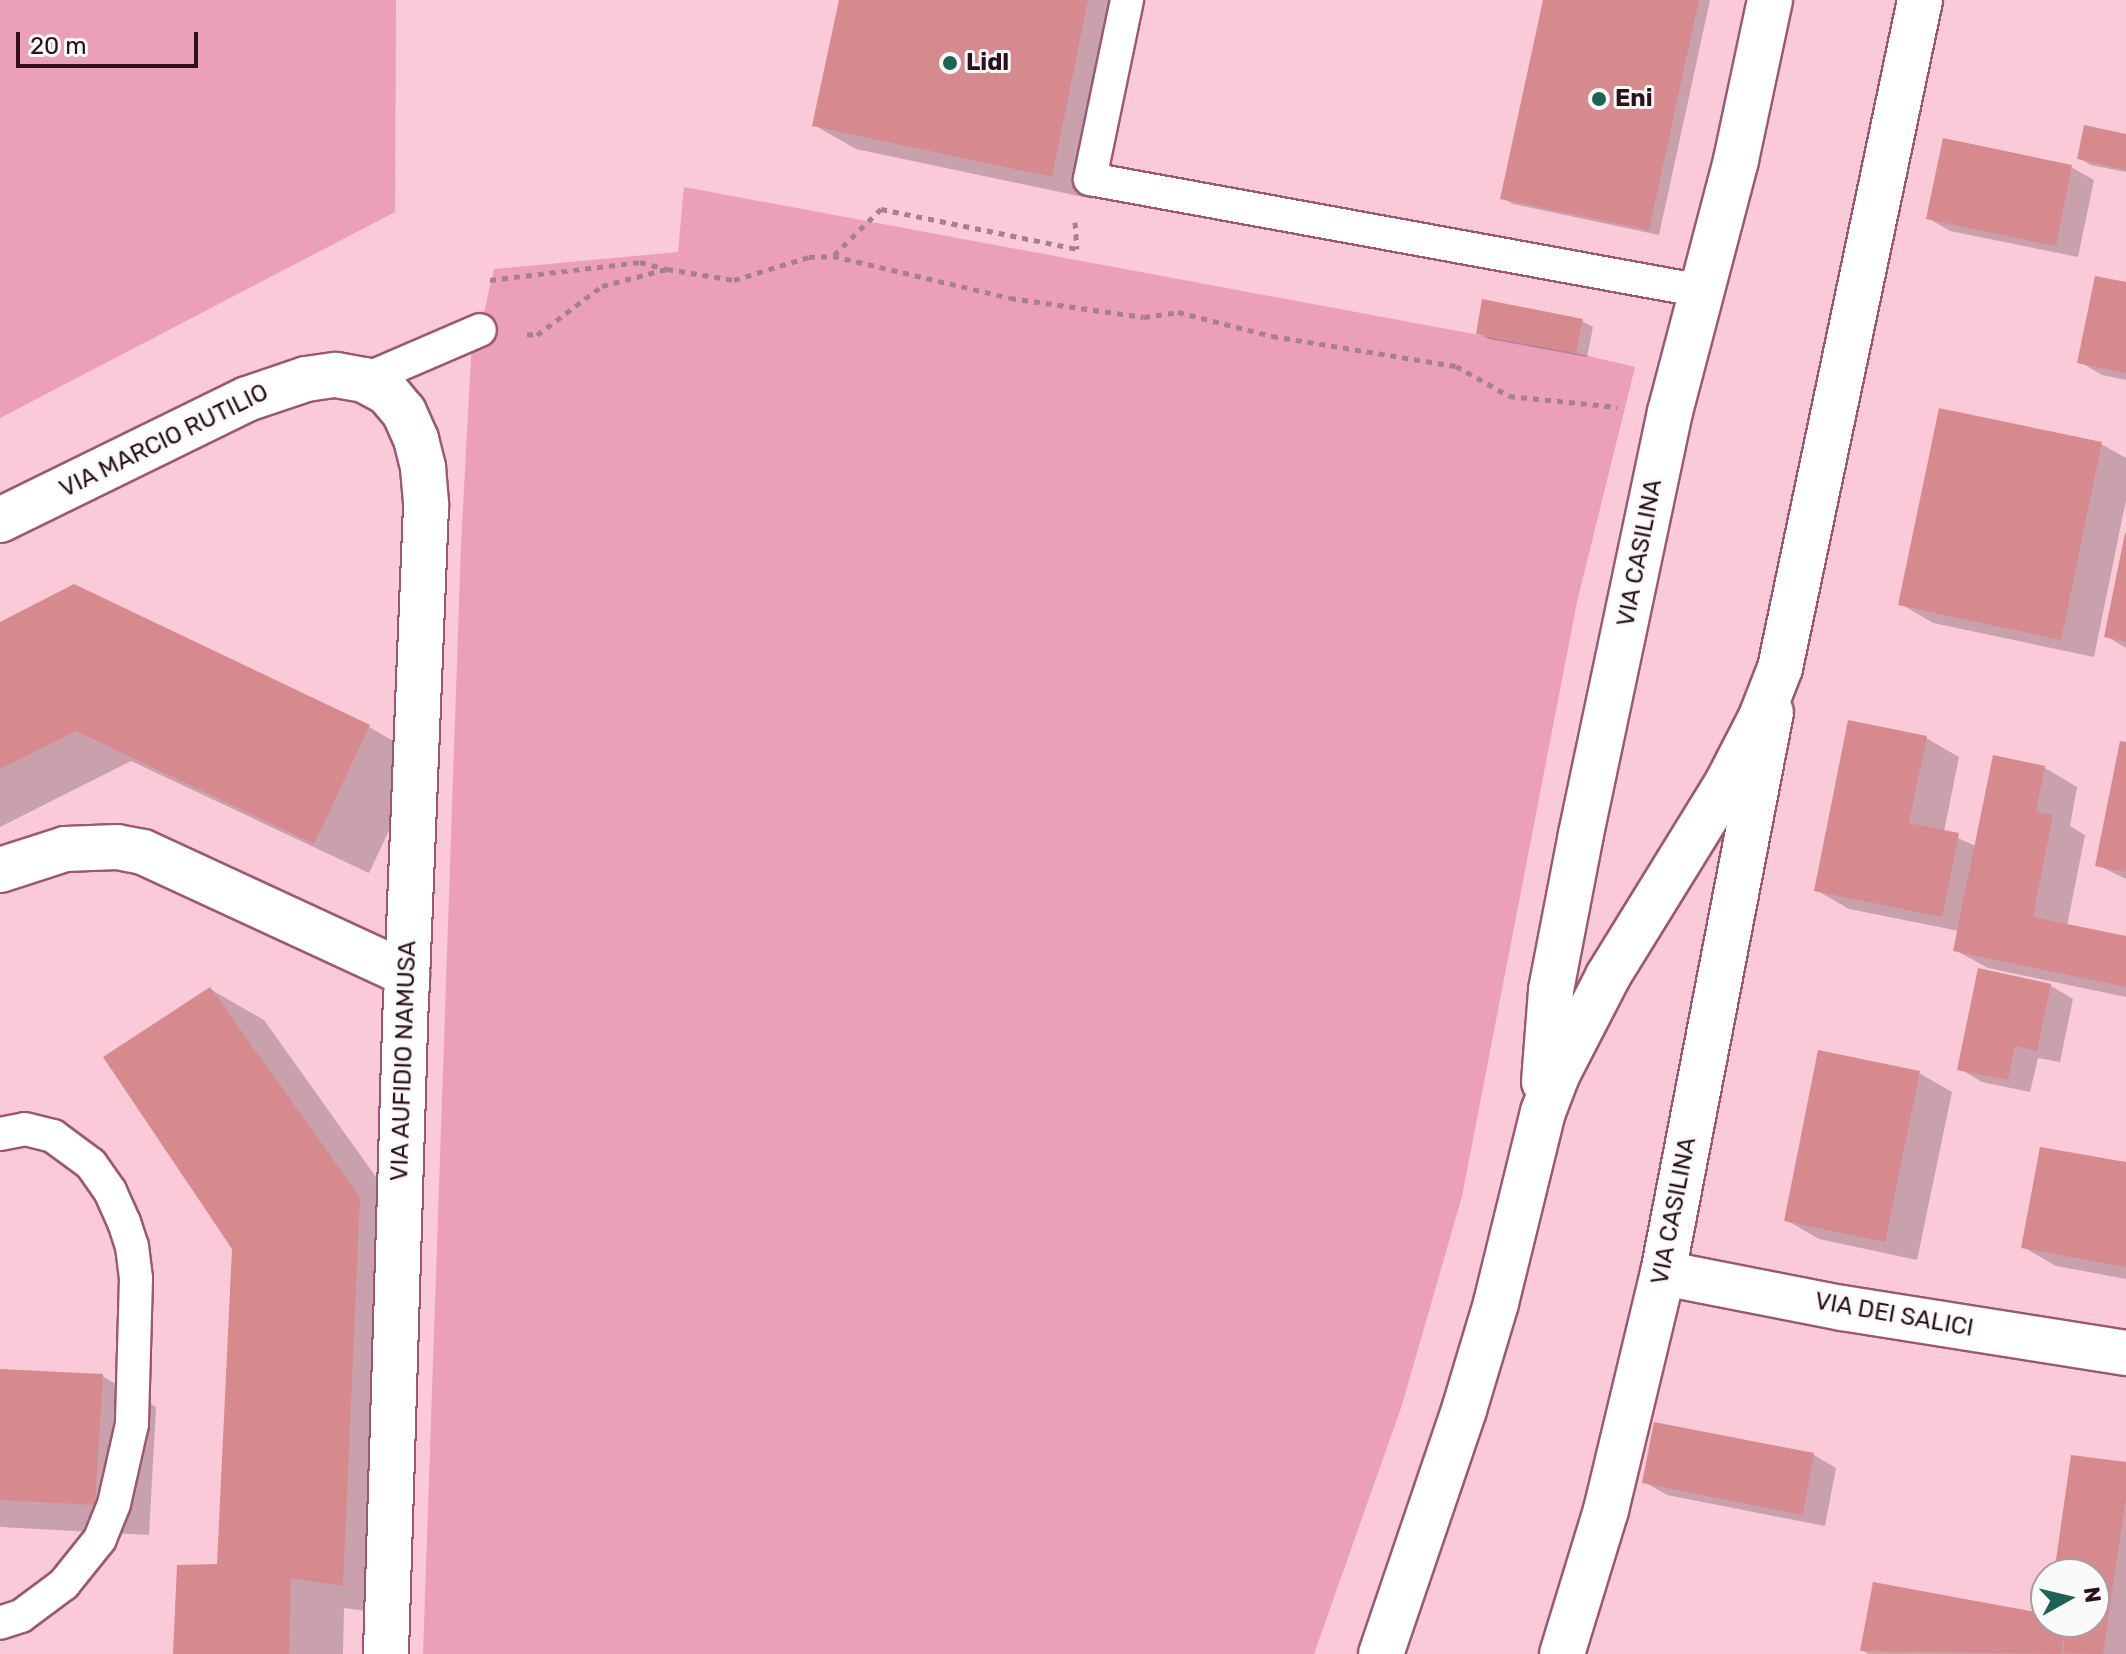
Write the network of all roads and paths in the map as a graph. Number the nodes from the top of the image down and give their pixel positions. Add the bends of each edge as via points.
1 (1127, 0) edge
2 (1770, 0) edge
3 (1920, 0) edge
4 (1077, 249) dead end
5 (833, 256) junction
6 (667, 269) junction
7 (1702, 291) junction
8 (480, 330) joint
9 (537, 335) dead end
10 (364, 380) junction
11 (1670, 412) junction
12 (0, 520) edge
13 (1780, 668) junction
14 (0, 870) edge
15 (407, 974) junction
16 (1543, 1112) junction
17 (0, 1134) edge
18 (1663, 1273) junction
19 (2126, 1353) edge
20 (0, 1623) edge
21 (386, 1654) edge
22 (1381, 1654) edge
23 (1562, 1654) edge

1 - 7 lane via 1090,179
2 - 7 street, VIA CASILINA
3 - 13 street, VIA CASILINA
4 - 5 path via 881,209
5 - 6 path via 809,257 734,280
5 - 11 path via 1010,298 1144,317 1178,312 1272,336 1456,366 1509,396
6 - 8 path via 640,262 480,280 473,290
6 - 9 path via 602,286
7 - 11 street, VIA CASILINA
8 - 10 lane
10 - 12 street, VIA MARCIO RUTILIO via 336,375 275,387
10 - 15 street, VIA AUFIDIO NAMUSA via 387,392 404,412 423,468 426,506
11 - 16 street, VIA CASILINA via 1551,990
13 - 16 street, VIA CASILINA via 1727,783 1582,1022
13 - 18 street, VIA CASILINA
14 - 15 street via 65,849 143,852
15 - 21 street, VIA AUFIDIO NAMUSA
16 - 22 street, VIA CASILINA via 1482,1351
17 - 20 lane via 25,1129 53,1136 91,1164 124,1222 136,1293 132,1424 105,1527 64,1584 21,1616
18 - 19 street, VIA DEI SALICI via 1842,1308
18 - 23 street, VIA CASILINA via 1606,1510

